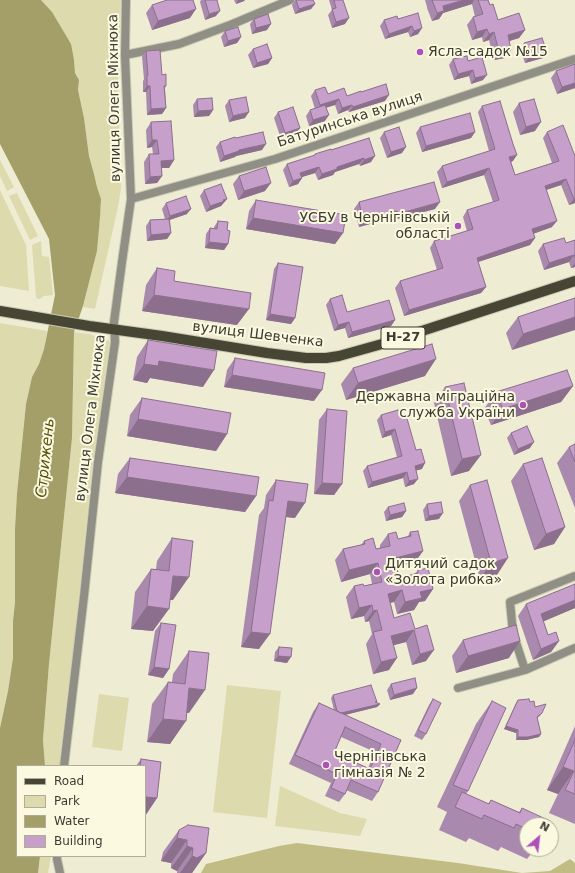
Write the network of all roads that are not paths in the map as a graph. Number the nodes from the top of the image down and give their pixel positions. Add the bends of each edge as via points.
1 (126, 0) edge
2 (290, 0) edge
3 (124, 54) junction
4 (575, 60) edge
5 (131, 199) junction
6 (575, 281) edge
7 (0, 312) edge
8 (115, 330) junction
9 (575, 576) edge
10 (575, 648) edge
11 (525, 670) junction
12 (458, 688) dead end
13 (64, 765) edge
14 (57, 857) edge
15 (60, 873) edge

1 - 3 street, вулиця Олега Міхнюка
2 - 3 street via 179,44
3 - 5 street, вулиця Олега Міхнюка
4 - 5 street, Батуринська вулиця via 275,159
5 - 8 street, вулиця Олега Міхнюка
6 - 8 main road, вулиця Шевченка / Н-27 via 382,344 326,358 267,353
7 - 8 main road, вулиця Шевченка / Н-27
8 - 13 street, вулиця Олега Міхнюка via 116,342 98,462
9 - 11 street via 510,602 513,633
10 - 11 street
11 - 12 street
14 - 15 street

